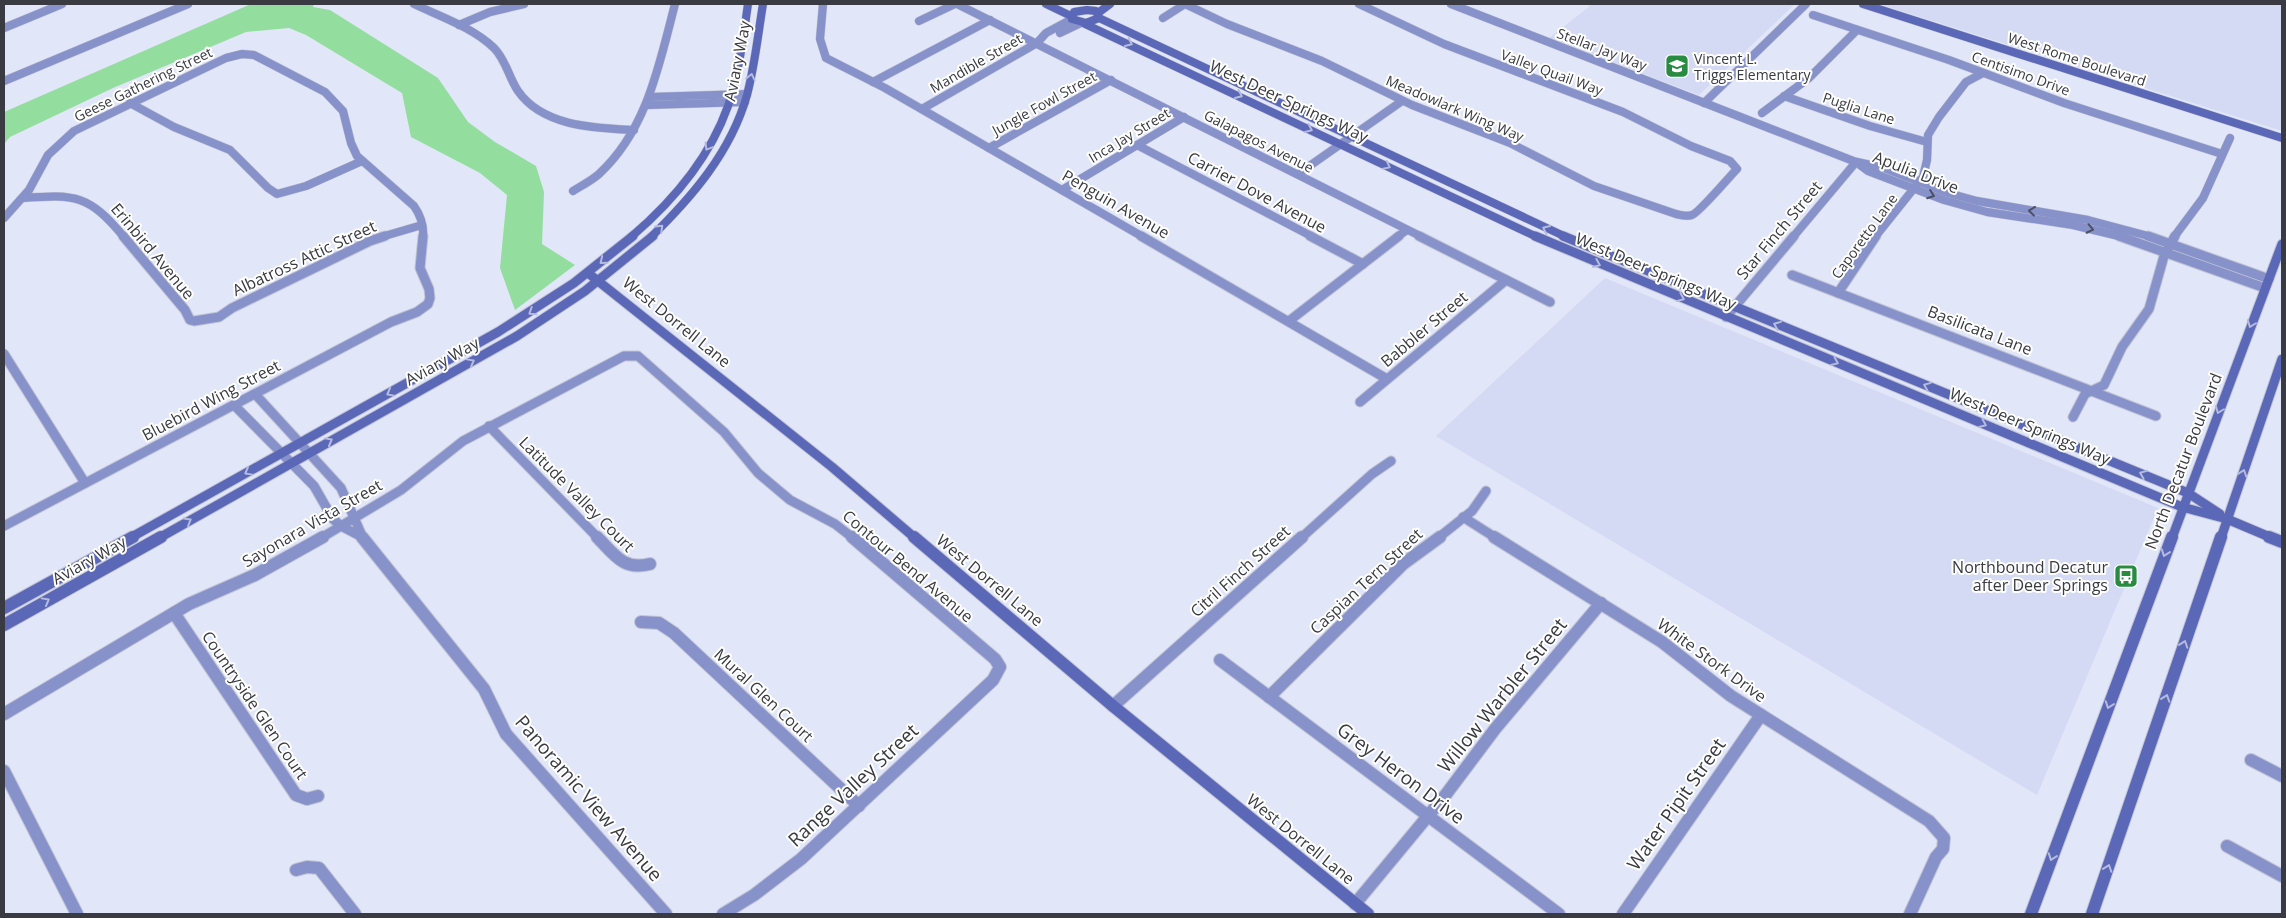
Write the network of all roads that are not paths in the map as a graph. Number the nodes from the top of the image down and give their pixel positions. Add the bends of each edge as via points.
1 (62, 4) edge
2 (188, 4) edge
3 (414, 4) edge
4 (524, 4) edge
5 (675, 4) edge
6 (748, 4) edge
7 (763, 4) edge
8 (823, 4) edge
9 (956, 4) edge
10 (1046, 4) edge
11 (1069, 4) edge
12 (1098, 4) edge
13 (1110, 4) edge
14 (1185, 4) edge
15 (1359, 4) edge
16 (1451, 4) edge
17 (1806, 4) edge
18 (1863, 4) edge
19 (1084, 10) junction
20 (1813, 15) dead end
21 (1099, 16) junction
22 (1071, 17) junction
23 (1163, 18) dead end
24 (990, 20) junction
25 (919, 21) dead end
26 (1083, 23) junction
27 (459, 25) junction
28 (4, 28) edge
29 (1857, 30) junction
30 (1040, 40) junction
31 (1983, 73) junction
32 (1111, 80) junction
33 (4, 81) edge
34 (873, 82) junction
35 (1784, 96) junction
36 (650, 97) junction
37 (730, 98) junction
38 (746, 98) junction
39 (1402, 101) junction
40 (130, 103) junction
41 (1704, 103) junction
42 (647, 105) junction
43 (922, 109) junction
44 (1762, 113) dead end
45 (1184, 117) junction
46 (634, 130) junction
47 (2230, 138) dead end
48 (2282, 138) edge
49 (1347, 141) junction
50 (1928, 142) junction
51 (1137, 145) junction
52 (989, 148) junction
53 (2222, 154) junction
54 (362, 161) junction
55 (1856, 162) junction
56 (1298, 174) junction
57 (1916, 185) junction
58 (1062, 190) junction
59 (573, 191) dead end
60 (23, 198) junction
61 (1690, 216) joint
62 (4, 218) edge
63 (422, 224) junction
64 (1407, 230) junction
65 (2282, 244) edge
66 (2169, 248) junction
67 (1363, 264) junction
68 (588, 273) junction
69 (1792, 274) dead end
70 (599, 280) junction
71 (1506, 280) junction
72 (2267, 283) junction
73 (1838, 293) junction
74 (1550, 302) dead end
75 (1733, 308) junction
76 (1726, 317) junction
77 (199, 321) joint
78 (1289, 321) junction
79 (4, 354) edge
80 (632, 355) joint
81 (2282, 359) edge
82 (1388, 379) junction
83 (2091, 390) junction
84 (255, 394) junction
85 (1360, 402) dead end
86 (234, 405) junction
87 (2156, 416) dead end
88 (2073, 417) dead end
89 (489, 426) junction
90 (301, 442) junction
91 (310, 452) junction
92 (282, 453) junction
93 (1391, 461) dead end
94 (292, 463) junction
95 (85, 483) junction
96 (1486, 491) dead end
97 (2188, 493) junction
98 (2182, 507) junction
99 (354, 518) junction
100 (1463, 518) junction
101 (2227, 519) junction
102 (4, 526) edge
103 (341, 526) junction
104 (362, 537) junction
105 (2282, 542) edge
106 (650, 564) dead end
107 (1601, 603) junction
108 (4, 608) edge
109 (174, 613) junction
110 (641, 622) dead end
111 (4, 625) edge
112 (1220, 660) dead end
113 (1000, 671) joint
114 (1269, 697) junction
115 (1113, 706) junction
116 (4, 714) edge
117 (1761, 715) junction
118 (2251, 760) dead end
119 (4, 770) edge
120 (2282, 776) edge
121 (318, 796) dead end
122 (859, 806) junction
123 (1428, 817) junction
124 (2227, 846) dead end
125 (296, 870) dead end
126 (2282, 876) edge
127 (1355, 904) junction
128 (77, 914) edge
129 (355, 914) edge
130 (666, 914) edge
131 (723, 914) edge
132 (1368, 914) edge
133 (1559, 914) edge
134 (1623, 914) edge
135 (1910, 914) edge
136 (2030, 914) edge
137 (2092, 914) edge

1 - 28 street
2 - 33 street
3 - 27 street
4 - 27 street via 490,12
5 - 36 street
6 - 37 main road, Aviary Way
38 -> 7 main road, Aviary Way
8 - 34 street, Penguin Avenue via 821,44 827,59
9 - 24 street, Galapagos Avenue
9 - 25 street
10 - 22 main road
11 - 19 main road
12 - 19 main road
13 - 21 main road
14 - 23 street
14 - 39 street, Meadowlark Wing Way via 1316,58
15 - 61 street, Valley Quail Way via 1460,51 1612,107 1735,165 1734,173 1699,212
16 - 41 street, Stellar Jay Way
17 - 41 street
18 - 48 main road, West Rome Boulevard
19 - 21 main road, West Deer Springs Way
19 - 22 main road via 1074,12
20 - 29 street, Centisimo Drive
21 - 26 main road via 1094,22
21 - 49 main road, West Deer Springs Way
22 - 26 main road, West Deer Springs Way
22 - 30 street, Mandible Street
24 - 30 street, Galapagos Avenue
24 - 34 street
26 - 30 street, Mandible Street
26 -> 49 main road, West Deer Springs Way
27 - 46 street via 495,48 509,67 520,94 534,106 571,123
29 - 31 street, Centisimo Drive
29 - 35 street via 1809,78
30 - 32 street, Galapagos Avenue
30 - 43 street, Mandible Street
31 - 50 street, Caporetto Lane via 1966,82 1949,102 1931,128
31 - 53 street, Centisimo Drive
32 - 45 street, Galapagos Avenue
32 - 52 street, Jungle Fowl Street
34 - 43 street, Penguin Avenue
35 - 44 street
35 - 50 street, Puglia Lane
36 - 37 street
36 - 42 street
37 - 38 street
37 - 42 street
37 -> 68 main road, Aviary Way via 713,140 676,191 644,225
70 -> 38 main road, Aviary Way via 663,226 700,185 727,144
39 - 49 street
39 - 61 street, Meadowlark Wing Way via 1510,143 1594,186 1648,206
40 - 54 street via 182,130 224,146 251,168 270,190 282,194
40 - 54 street, Geese Gathering Street via 226,58 255,55 334,100 344,113 349,138
40 - 60 street, Geese Gathering Street via 65,138 48,155
41 - 55 street, Stellar Jay Way
42 - 46 street
43 - 52 street, Penguin Avenue
45 - 51 street, Inca Jay Street
45 - 56 street, Galapagos Avenue
46 - 59 street via 601,174
47 - 53 street
49 - 56 street
75 -> 49 main road, West Deer Springs Way
49 -> 76 main road, West Deer Springs Way via 1564,250
50 - 57 street, Caporetto Lane via 1926,170
51 - 58 street, Inca Jay Street
51 - 67 street, Carrier Dove Avenue
52 - 58 street, Penguin Avenue
53 - 66 street via 2203,198
54 - 63 street via 379,178 407,197 420,215
55 - 57 street, Apulia Drive via 1868,171
55 - 75 street, Star Finch Street
56 - 64 street, Galapagos Avenue
57 - 66 street, Apulia Drive via 1972,208 2094,230
57 - 73 street, Caporetto Lane via 1882,227
58 - 78 street, Penguin Avenue
60 - 62 street, Geese Gathering Street
60 - 77 street, Erinbird Avenue via 71,196 95,206 185,310 190,320
63 - 77 street, Albatross Attic Street via 370,242 219,317
63 - 84 street, Bluebird Wing Street via 420,268 430,290 430,300 423,308
64 - 67 street
64 - 71 street, Galapagos Avenue
65 - 72 main road, North Decatur Boulevard
66 - 72 street, Apulia Drive
66 - 83 street via 2149,309 2122,347 2104,386
67 - 78 street
68 - 70 main road, West Dorrell Lane
68 -> 90 main road, Aviary Way via 496,334
69 - 73 street, Basilicata Lane
91 -> 70 main road, Aviary Way via 517,336
70 - 115 main road, West Dorrell Lane via 832,467
71 - 74 street, Galapagos Avenue
71 - 82 street, Babbler Street
72 -> 97 main road, North Decatur Boulevard
73 - 83 street, Basilicata Lane
75 - 76 street, Star Finch Street
97 -> 75 main road, West Deer Springs Way
76 -> 98 main road, West Deer Springs Way
78 - 82 street, Penguin Avenue
79 - 95 street
80 - 89 street, Sayonara Vista Street via 618,359
80 - 113 street, Contour Bend Avenue via 643,360 724,432 758,473 790,500 850,535 996,659
101 -> 81 main road
82 - 85 street, Babbler Street
83 - 87 street, Basilicata Lane
83 - 88 street via 2082,398
84 - 86 street, Bluebird Wing Street
84 - 90 street, Panoramic View Avenue
86 - 92 street, Panoramic View Avenue
86 - 95 street, Bluebird Wing Street
89 - 99 street, Sayonara Vista Street via 455,447 401,490
89 - 106 street, Latitude Valley Court via 622,562 638,568
90 - 91 street, Panoramic View Avenue
90 - 92 main road, Aviary Way
91 - 94 main road, Aviary Way
91 - 99 street, Panoramic View Avenue via 341,488
92 - 94 street, Panoramic View Avenue
92 -> 108 main road, Aviary Way
93 - 115 street, Citril Finch Street via 1372,474
94 - 103 street, Panoramic View Avenue via 314,486 333,519
111 -> 94 main road, Aviary Way
95 - 102 street, Bluebird Wing Street
96 - 100 street, Caspian Tern Street
97 - 98 main road, North Decatur Boulevard
97 - 101 main road, West Deer Springs Way
98 - 101 main road, West Deer Springs Way
98 -> 136 main road, North Decatur Boulevard
99 - 103 street, Sayonara Vista Street
99 - 104 street, Panoramic View Avenue
100 - 107 street, White Stork Drive
100 - 114 street, Caspian Tern Street via 1403,564
101 - 105 main road, West Deer Springs Way
137 -> 101 main road
103 - 104 street, Panoramic View Avenue
103 - 109 street, Sayonara Vista Street via 256,575
104 - 130 street, Panoramic View Avenue via 484,689 506,734
107 - 117 street, White Stork Drive via 1682,655 1731,696
107 - 123 street, Willow Warbler Street via 1484,742
109 - 116 street, Sayonara Vista Street
109 - 121 street, Countryside Glen Court via 296,795 309,799
110 - 122 street, Mural Glen Court via 659,623 674,633
112 - 114 street, Grey Heron Drive
113 - 122 street, Range Valley Street
114 - 123 street, Grey Heron Drive
115 - 127 main road, West Dorrell Lane
117 - 134 street, Water Pipit Street
117 - 135 street, White Stork Drive via 1899,802 1919,811 1940,831 1944,838 1943,849 1936,857
118 - 120 street
119 - 128 street
122 - 131 street, Range Valley Street via 801,859
123 - 127 street, Willow Warbler Street
123 - 133 street, Grey Heron Drive
124 - 126 street
125 - 129 street via 319,868
127 - 132 main road, West Dorrell Lane

